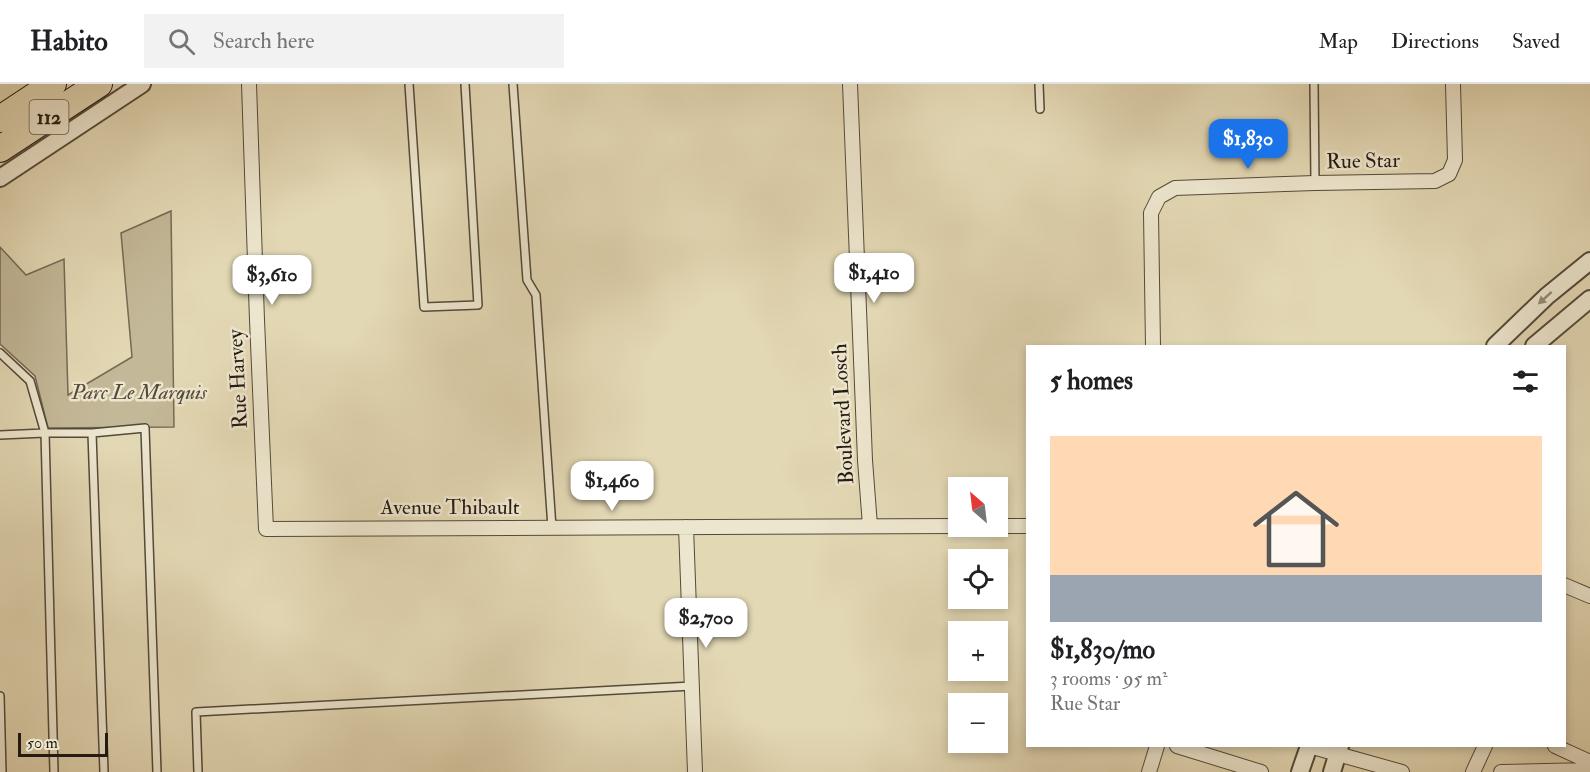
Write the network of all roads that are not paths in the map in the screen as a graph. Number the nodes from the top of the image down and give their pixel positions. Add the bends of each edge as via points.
1 (53, 84) edge
2 (99, 84) edge
3 (142, 84) edge
4 (249, 84) edge
5 (409, 84) edge
6 (465, 84) edge
7 (513, 84) edge
8 (850, 84) edge
9 (1039, 84) edge
10 (1314, 84) edge
11 (1452, 84) edge
12 (1040, 109) dead end
13 (0, 119) edge
14 (0, 149) edge
15 (0, 178) edge
16 (1315, 183) junction
17 (1590, 261) edge
18 (1590, 299) edge
19 (1154, 345) edge
20 (1496, 345) edge
21 (1535, 345) edge
22 (0, 353) edge
23 (45, 433) junction
24 (92, 433) junction
25 (0, 435) edge
26 (870, 526) junction
27 (948, 526) edge
28 (1008, 526) edge
29 (1026, 526) edge
30 (686, 527) junction
31 (552, 528) junction
32 (266, 529) joint
33 (1566, 586) edge
34 (1590, 596) edge
35 (692, 686) junction
36 (0, 696) edge
37 (1157, 747) edge
38 (1180, 747) edge
39 (1309, 747) edge
40 (1316, 747) edge
41 (1485, 747) edge
42 (1557, 747) edge
43 (1338, 750) edge
44 (1590, 762) edge
45 (1590, 770) edge
46 (2, 772) edge
47 (54, 772) edge
48 (104, 772) edge
49 (157, 772) edge
50 (198, 772) edge
51 (695, 772) edge
52 (1149, 772) edge
53 (1261, 772) edge
54 (1300, 772) edge
55 (1332, 772) edge
56 (1402, 772) edge
57 (1473, 772) edge
58 (1501, 772) edge

1 - 13 highway, 112
2 - 14 highway, 112
3 - 15 street
4 - 32 street, Rue Harvey
5 - 6 lane via 424,307 478,305
7 - 31 lane via 527,280 536,295
8 - 26 street, Boulevard Losch
9 - 12 lane
10 - 16 lane
11 - 16 street, Rue Star via 1455,160 1449,174 1435,181
16 - 19 street, Rue Star via 1176,188 1159,197 1151,213
17 -> 20 street
18 - 21 street
22 - 23 lane via 30,381
23 - 24 lane
23 - 25 lane
23 - 47 lane
24 - 48 lane
24 - 49 lane via 145,428
26 - 27 street, Avenue Thibault
26 - 30 street, Avenue Thibault
28 - 29 street
30 - 31 street, Avenue Thibault
30 - 35 street
31 - 32 street, Avenue Thibault
33 - 34 street
35 - 50 lane via 196,712
35 - 51 street
36 - 46 lane
37 - 52 street
38 - 53 street
39 - 54 street
40 - 43 street
41 - 57 street
42 - 44 street
43 - 55 street
43 - 56 street
45 - 58 street

